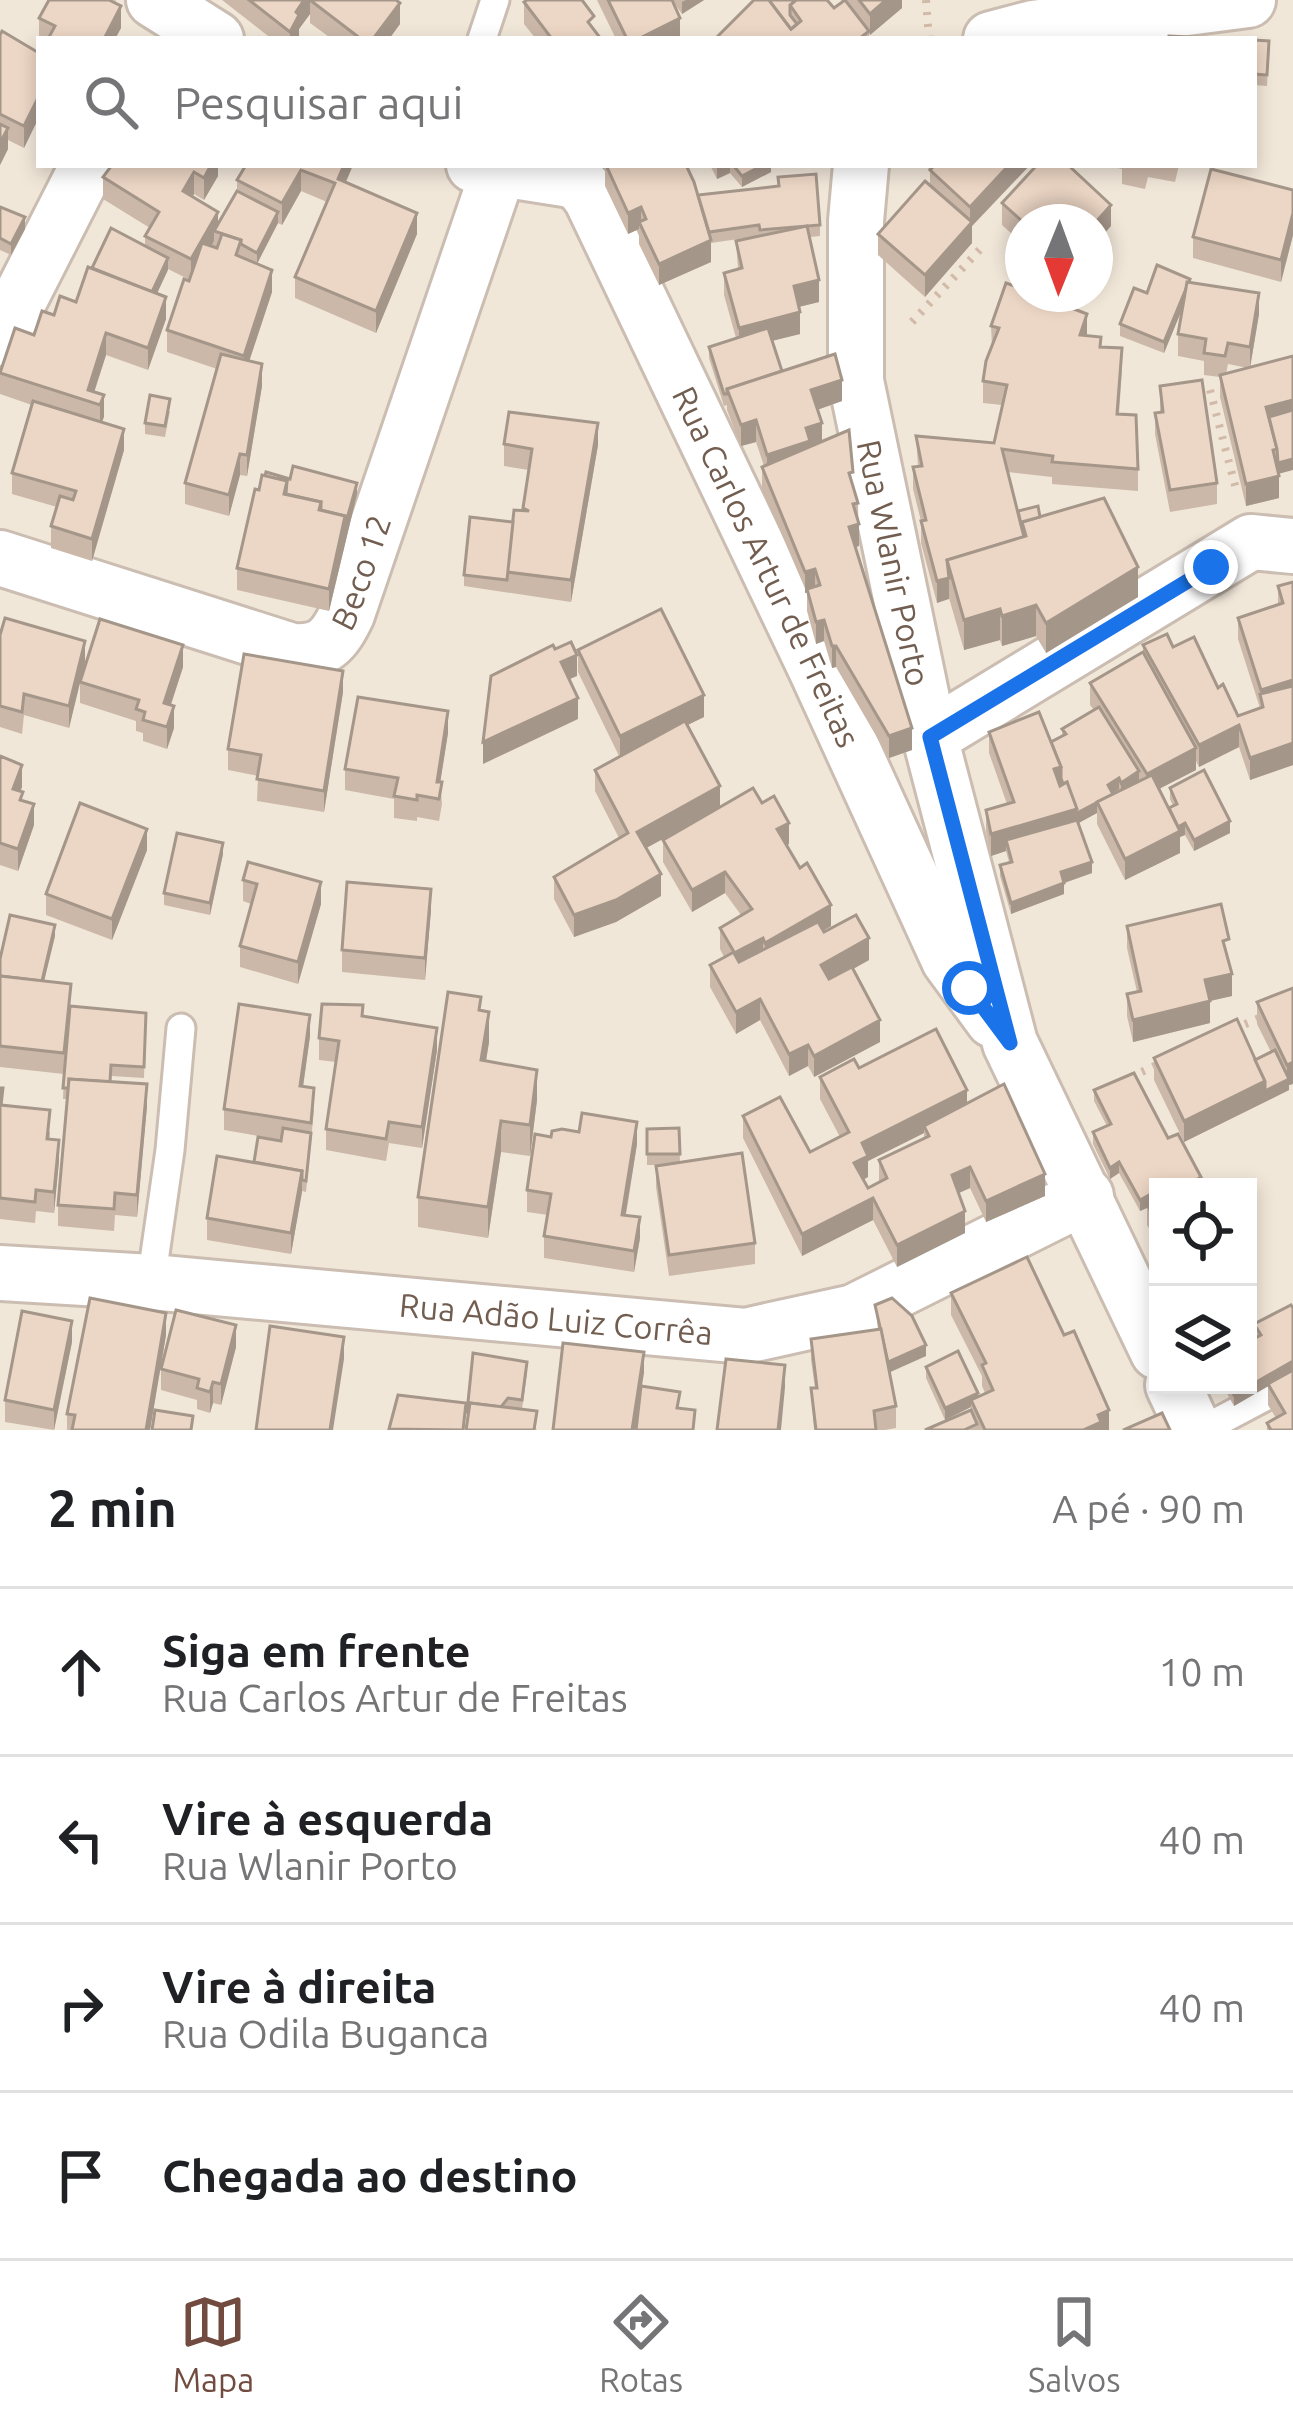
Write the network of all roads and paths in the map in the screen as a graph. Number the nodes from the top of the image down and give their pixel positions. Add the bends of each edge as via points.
1 (495, 0) edge
2 (926, 0) edge
3 (1248, 0) edge
4 (160, 12) edge
5 (210, 36) edge
6 (483, 36) edge
7 (928, 36) edge
8 (1003, 36) edge
9 (86, 168) edge
10 (486, 168) edge
11 (861, 168) edge
12 (985, 244) dead end
13 (0, 338) edge
14 (856, 382) junction
15 (1210, 390) dead end
16 (1272, 544) edge
17 (0, 558) edge
18 (930, 737) junction
19 (1273, 1012) edge
20 (181, 1028) dead end
21 (1232, 1030) edge
22 (1010, 1043) junction
23 (1171, 1059) edge
24 (1130, 1078) edge
25 (1086, 1196) junction
26 (0, 1273) edge
27 (152, 1282) junction
28 (1149, 1332) edge
29 (1293, 1382) edge
30 (1178, 1394) edge
31 (1198, 1430) edge

1 - 6 lane
2 - 7 path
3 - 8 street
4 - 5 street
9 - 13 street
10 - 17 street, Beco 12 via 347,614 329,645 292,651
10 - 22 street, Rua Carlos Artur de Freitas via 571,180 591,198 949,960
11 - 14 street, Rua Wlanir Porto
12 - 14 path
14 - 18 street, Rua Wlanir Porto
15 - 16 path
16 - 18 street
18 - 22 street, Rua Wlanir Porto
19 - 21 path
20 - 27 lane
22 - 25 street, Rua Wlanir Porto
23 - 24 path
25 - 27 street, Rua Adão Luiz Corrêa via 854,1312 745,1336
25 - 28 street, Rua Wlanir Porto
26 - 27 street, Rua Adão Luiz Corrêa
29 - 31 lane
30 - 31 street

